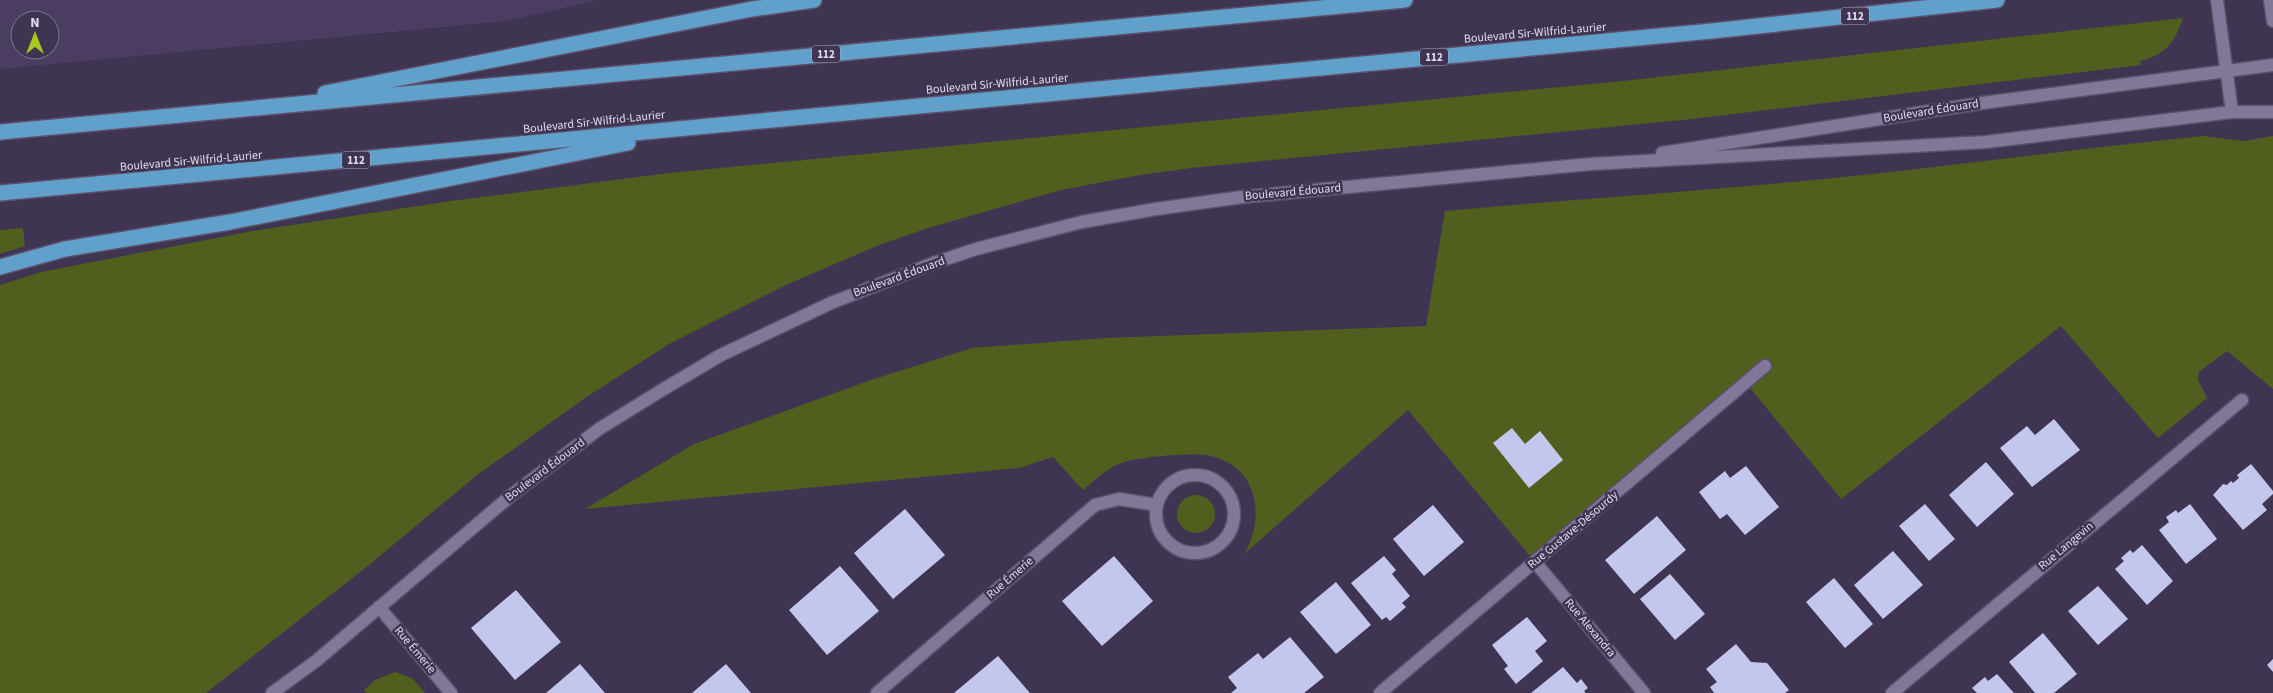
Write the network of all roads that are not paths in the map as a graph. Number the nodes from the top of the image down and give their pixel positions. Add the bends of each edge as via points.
1 (814, 0) edge
2 (1405, 0) edge
3 (1997, 0) edge
4 (2217, 0) edge
5 (2273, 65) edge
6 (2226, 71) junction
7 (248, 109) junction
8 (2232, 112) junction
9 (2273, 112) edge
10 (713, 126) junction
11 (0, 132) edge
12 (1591, 164) junction
13 (0, 194) edge
14 (0, 267) edge
15 (1765, 366) dead end
16 (2242, 400) dead end
17 (1157, 505) junction
18 (1535, 562) junction
19 (379, 607) junction
20 (316, 661) junction
21 (272, 693) edge
22 (286, 693) edge
23 (451, 693) edge
24 (877, 693) edge
25 (1380, 693) edge
26 (1644, 693) edge
27 (1892, 693) edge

1 - 7 highway via 752,9
2 - 7 highway, 112
3 - 10 highway, Boulevard Sir-Wilfrid-Laurier / 112 via 1702,32
4 - 6 street
5 - 6 street, Boulevard Édouard
6 - 8 street
6 - 12 street, Boulevard Édouard via 1982,103
7 - 11 highway, 112
8 - 9 street, Boulevard Édouard
8 - 12 street, Boulevard Édouard via 1986,142
10 - 13 highway, Boulevard Sir-Wilfrid-Laurier / 112
10 - 14 highway via 230,222 65,249
12 - 19 street, Boulevard Édouard via 1196,203 1046,230 934,263 862,289 721,355 599,429 484,518
15 - 18 street, Rue Gustave-Désourdy
16 - 27 street, Rue Langevin
17 - 17 street via 1160,531 1167,542 1184,552 1204,552 1216,547 1226,539 1234,521 1230,495 1216,480 1204,476 1190,475 1177,479 1167,487
17 - 24 street, Rue Émerie via 1119,498 1095,505
18 - 25 street, Rue Gustave-Désourdy
18 - 26 street, Rue Alexandra
19 - 20 street, Boulevard Édouard
19 - 23 street, Rue Émerie
20 - 21 street, Boulevard Édouard
20 - 22 street, Boulevard Édouard

